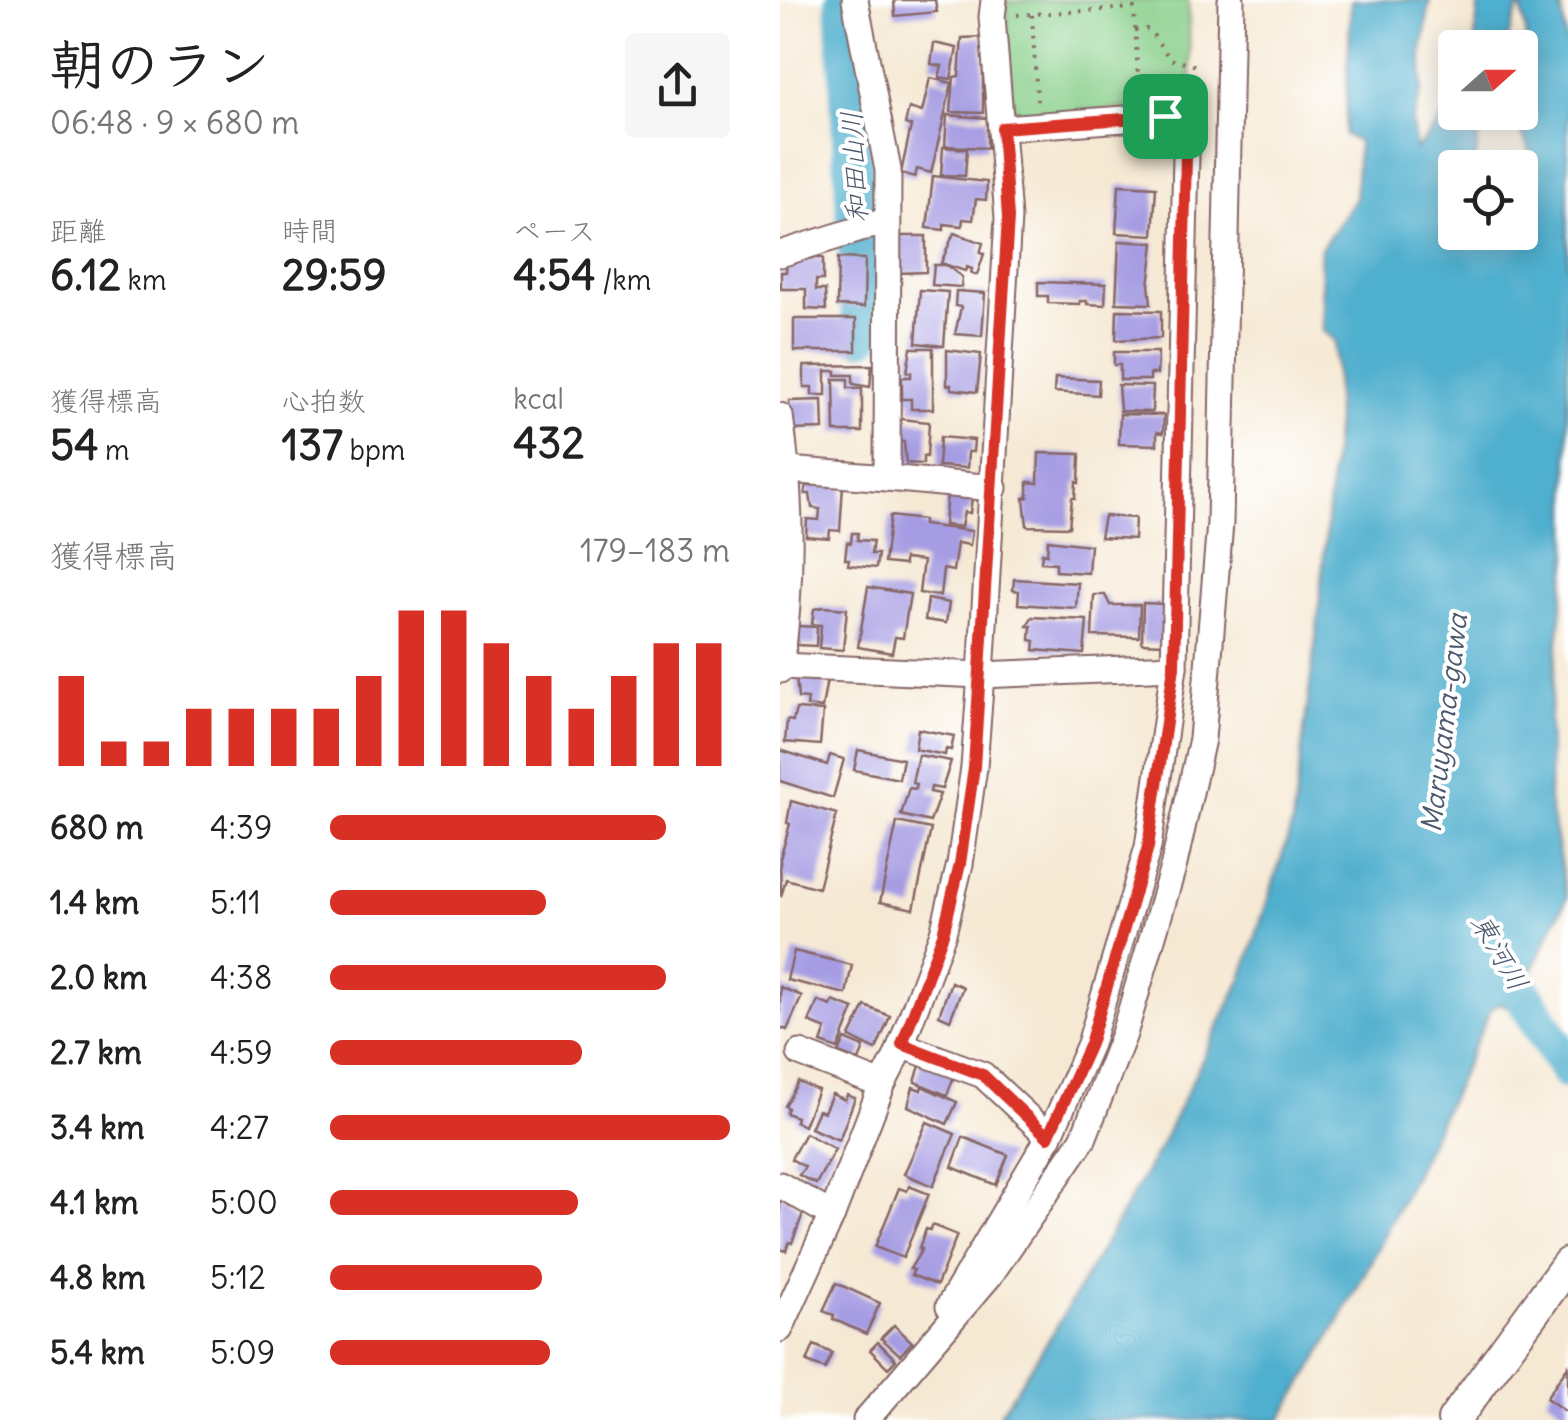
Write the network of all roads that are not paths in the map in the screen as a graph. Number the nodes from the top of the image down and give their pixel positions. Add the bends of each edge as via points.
1 (855, 0) edge
2 (1231, 0) edge
3 (993, 8) edge
4 (1002, 128) junction
5 (886, 221) junction
6 (780, 254) edge
7 (780, 416) edge
8 (788, 470) junction
9 (886, 478) junction
10 (994, 488) junction
11 (1174, 667) junction
12 (780, 668) edge
13 (981, 675) junction
14 (902, 1044) junction
15 (800, 1053) dead end
16 (882, 1085) junction
17 (1048, 1137) junction
18 (780, 1185) edge
19 (832, 1215) junction
20 (1568, 1264) edge
21 (780, 1329) edge
22 (920, 1358) junction
23 (866, 1420) edge
24 (1454, 1420) edge

1 - 5 street via 888,170
2 - 22 street via 1220,523 1202,739 1174,864 1124,1034 1082,1139 990,1276
3 - 4 street
4 - 10 street via 1008,218
4 - 11 street via 1165,116 1182,129
5 - 6 street
5 - 9 street
7 - 8 street
8 - 9 street
8 - 12 street
9 - 10 street
10 - 13 street
11 - 13 street
11 - 17 street via 1148,847 1090,1044
12 - 13 street
13 - 14 street via 960,864 943,934
14 - 16 street
14 - 17 street via 983,1075
15 - 16 street
16 - 19 street
17 - 22 street
18 - 19 street
19 - 21 street
20 - 24 main road
22 - 23 street

